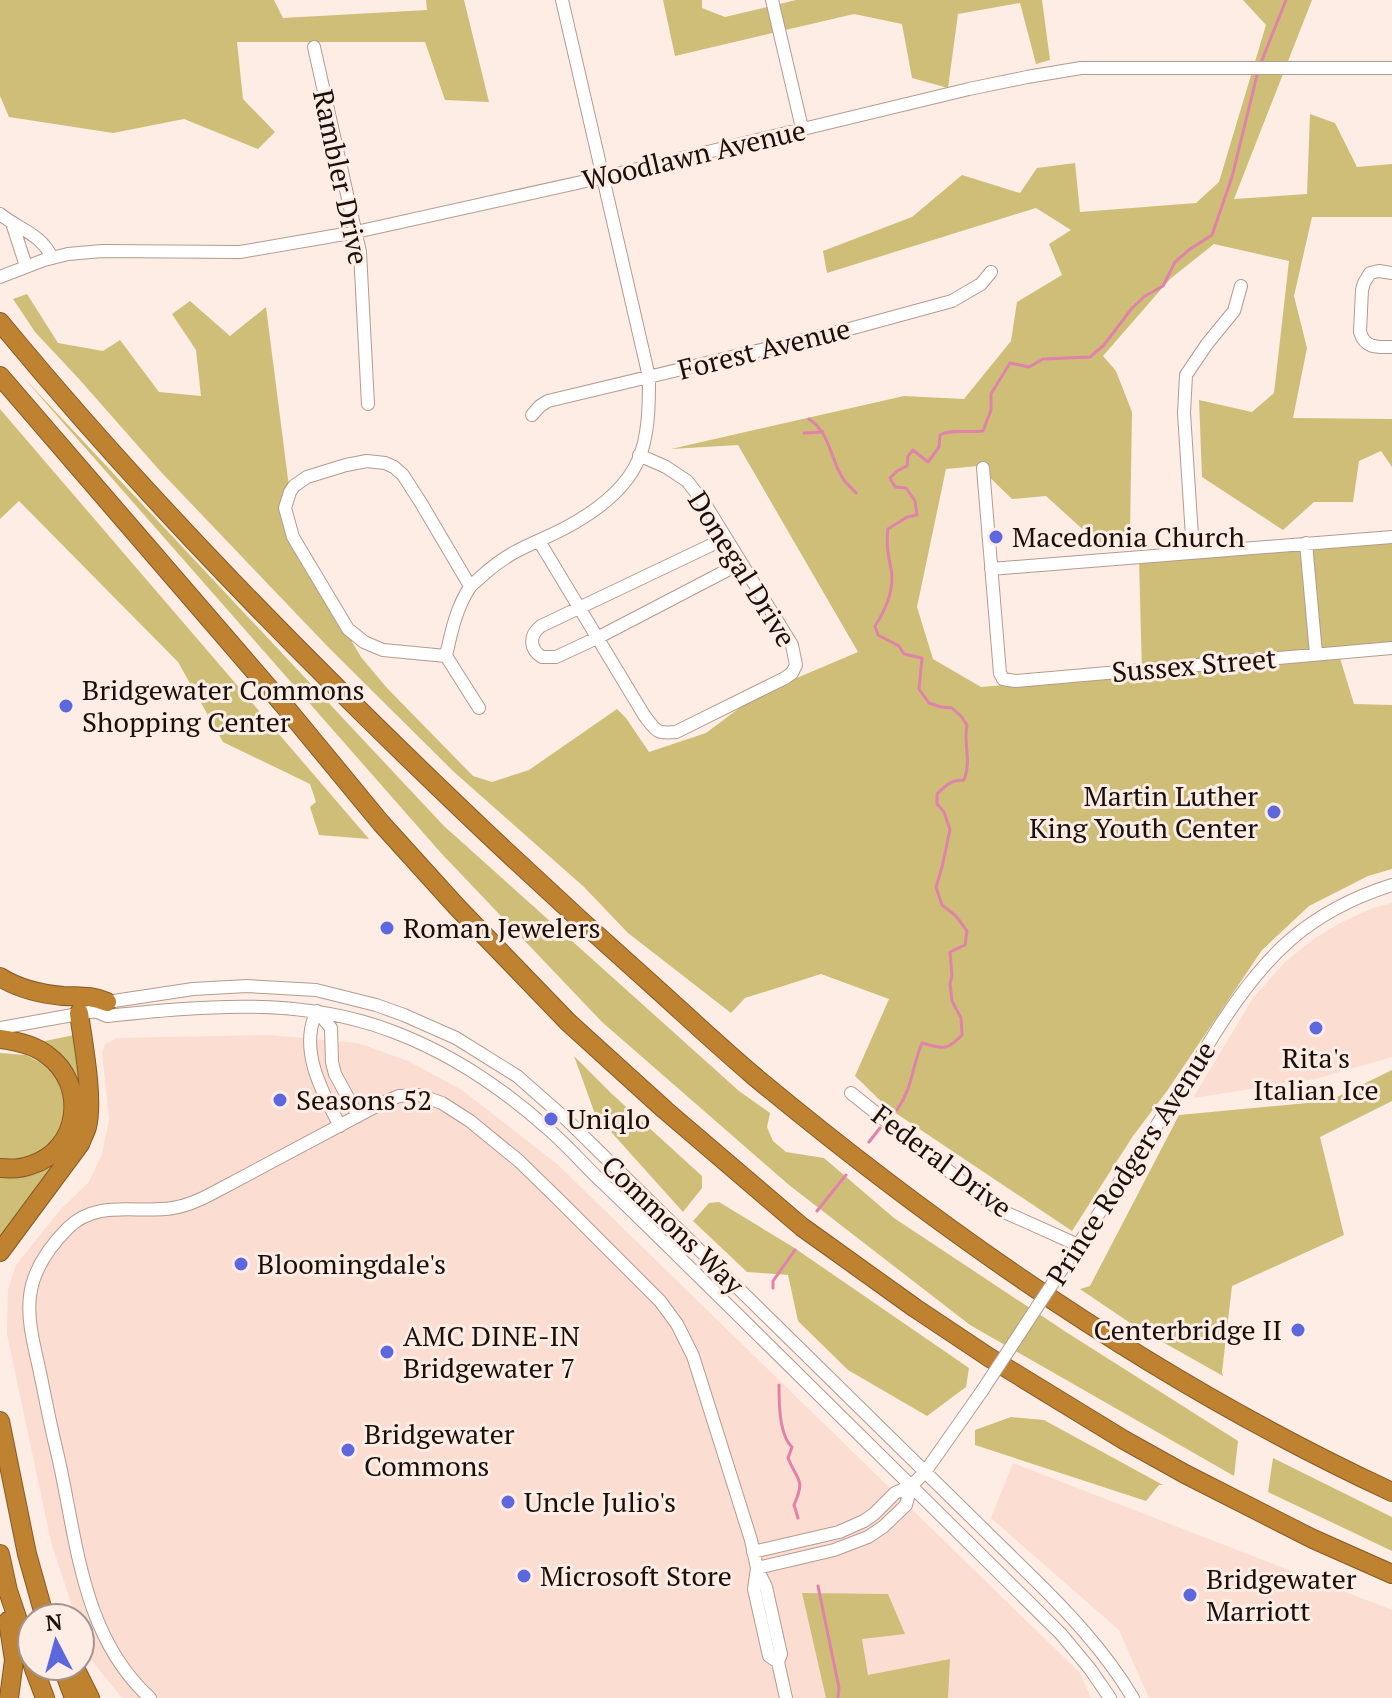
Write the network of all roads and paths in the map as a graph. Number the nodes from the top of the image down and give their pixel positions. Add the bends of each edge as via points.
1 (562, 0) edge
2 (772, 0) edge
3 (314, 47) dead end
4 (1392, 68) edge
5 (802, 128) junction
6 (604, 177) junction
7 (0, 214) edge
8 (12, 223) junction
9 (356, 232) junction
10 (52, 258) junction
11 (26, 266) junction
12 (991, 272) dead end
13 (1392, 273) edge
14 (1, 276) edge
15 (1241, 286) dead end
16 (0, 322) edge
17 (1392, 347) edge
18 (0, 376) edge
19 (649, 377) junction
20 (368, 404) dead end
21 (532, 415) dead end
22 (639, 455) junction
23 (983, 468) dead end
24 (1392, 537) edge
25 (726, 538) junction
26 (539, 541) junction
27 (1306, 543) junction
28 (1193, 552) junction
29 (741, 563) junction
30 (991, 569) junction
31 (470, 586) junction
32 (579, 608) junction
33 (597, 638) junction
34 (1392, 648) edge
35 (1316, 654) junction
36 (446, 656) junction
37 (479, 708) dead end
38 (1392, 885) edge
39 (0, 977) edge
40 (94, 1009) junction
41 (317, 1011) junction
42 (0, 1028) edge
43 (0, 1039) edge
44 (851, 1093) dead end
45 (358, 1116) junction
46 (340, 1126) junction
47 (0, 1168) edge
48 (1078, 1245) junction
49 (0, 1252) edge
50 (0, 1421) edge
51 (925, 1472) junction
52 (911, 1486) junction
53 (1392, 1492) edge
54 (753, 1552) junction
55 (0, 1554) edge
56 (757, 1568) junction
57 (1392, 1574) edge
58 (8, 1591) junction
59 (42, 1602) edge
60 (16, 1614) edge
61 (9, 1698) edge
62 (150, 1698) edge
63 (786, 1698) edge
64 (1110, 1698) edge
65 (1133, 1698) edge

1 - 6 street
2 - 5 street
3 - 9 street, Rambler Drive
4 - 5 street, Woodlawn Avenue via 1081,68
5 - 6 street, Woodlawn Avenue
6 - 9 street, Woodlawn Avenue
6 - 19 street
7 - 8 street
8 - 10 street via 42,241
8 - 11 street
9 - 10 street, Woodlawn Avenue via 240,252 102,251
9 - 20 street, Rambler Drive
10 - 11 street, Woodlawn Avenue
11 - 14 street, Woodlawn Avenue
12 - 19 street, Forest Avenue via 952,301
13 - 17 street via 1370,273 1364,283 1360,332 1368,345
15 - 28 street via 1234,311 1186,375
16 - 53 highway via 161,505 349,700 539,884 750,1072 969,1243 1108,1335 1205,1395
18 - 57 highway via 457,907 568,1022 665,1110 802,1227 990,1358 1185,1474
19 - 21 street, Forest Avenue via 548,401
19 - 22 street
22 - 25 street, Donegal Drive via 687,481
22 - 26 street via 633,470 601,505
23 - 30 street
24 - 27 street
25 - 29 street, Donegal Drive
25 - 32 street
26 - 31 street via 500,560
26 - 32 street, Donegal Drive
27 - 28 street
27 - 35 street
28 - 30 street
29 - 33 street
29 - 33 street, Donegal Drive via 792,645 796,665 785,678 676,732 661,734
30 - 35 street, Sussex Street via 1003,679
31 - 36 street via 453,623
31 - 36 street via 394,467 367,461 346,465 307,477 290,492 285,508 293,537 348,629 383,650
32 - 33 street, Donegal Drive
32 - 33 street via 537,629 531,642 535,652 551,658
34 - 35 street, Sussex Street
36 - 37 street
38 - 48 street, Prince Rodgers Avenue via 1316,920 1264,966
39 - 40 highway via 41,993 93,996
40 - 41 street, Commons Way via 107,1016 227,1006
40 - 42 street, Commons Way
40 - 49 highway via 87,1127
40 - 51 street, Commons Way via 220,987 316,990 404,1015 475,1048 567,1120
41 - 45 street via 331,1028 335,1074
41 - 46 street via 310,1026 315,1074
41 - 52 street, Commons Way via 394,1031 469,1068 510,1097 550,1130
43 - 47 highway via 46,1054 62,1069 74,1100 67,1135 49,1156 30,1166
44 - 48 street, Federal Drive via 1000,1210
45 - 46 street
45 - 54 street via 399,1096 419,1095 442,1103 519,1161 660,1301 693,1356
46 - 62 street via 186,1205 86,1215 50,1250 32,1284 33,1342 81,1571 116,1659
48 - 51 street, Prince Rodgers Avenue, bridge
50 - 59 highway
51 - 52 street, Prince Rodgers Avenue
51 - 65 street, Commons Way via 1074,1621
52 - 54 street, Prince Rodgers Avenue via 848,1529
52 - 56 street, Prince Rodgers Avenue via 906,1505 868,1537
52 - 64 street, Commons Way via 1061,1634
54 - 56 street
55 - 58 highway
56 - 63 street via 781,1654
58 - 60 highway
58 - 61 highway via 14,1660

